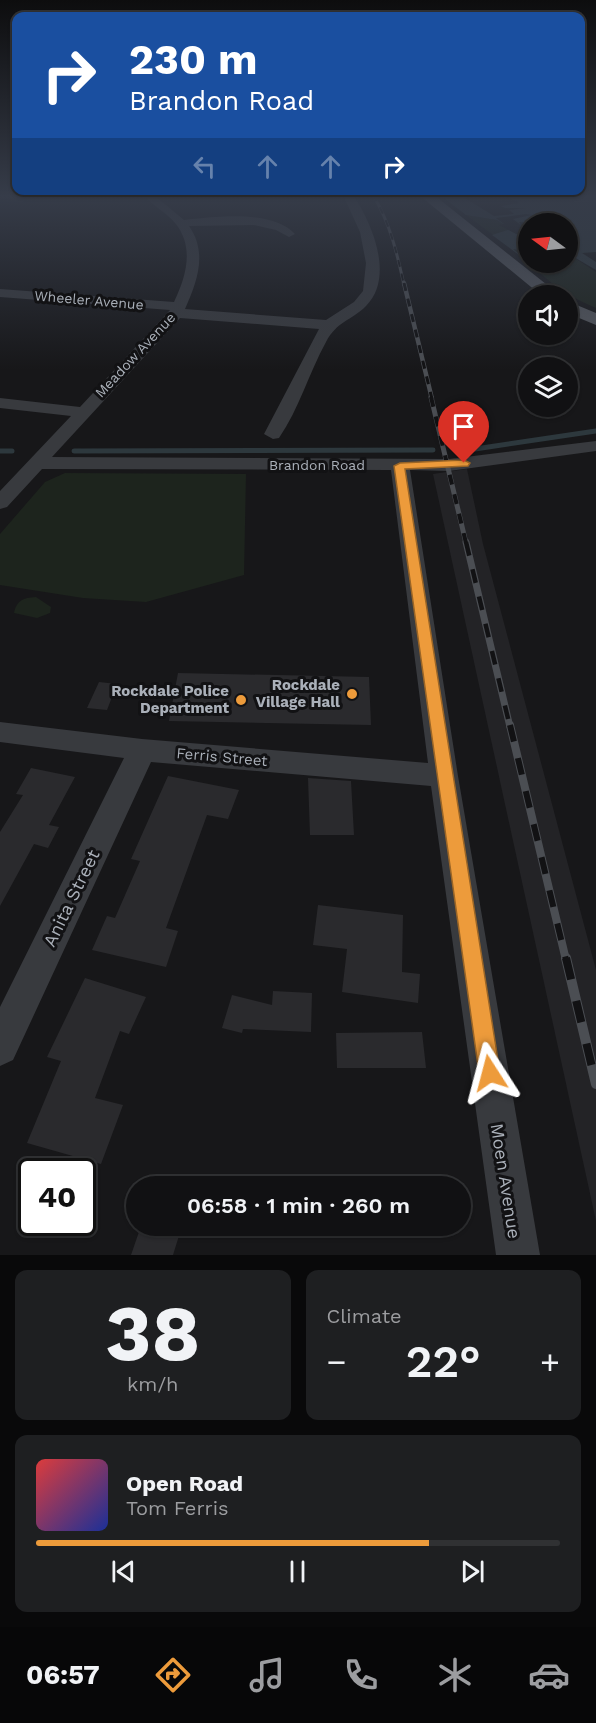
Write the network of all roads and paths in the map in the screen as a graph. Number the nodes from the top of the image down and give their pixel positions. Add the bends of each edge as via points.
1 (194, 254) edge
2 (370, 254) edge
3 (500, 254) edge
4 (539, 285) edge
5 (0, 293) edge
6 (177, 310) junction
7 (578, 311) edge
8 (596, 320) edge
9 (328, 325) junction
10 (0, 403) edge
11 (83, 412) junction
12 (273, 434) dead end
13 (596, 446) edge
14 (36, 463) junction
15 (400, 466) junction
16 (0, 503) edge
17 (0, 732) edge
18 (142, 750) junction
19 (444, 776) junction
20 (0, 1047) edge
21 (518, 1255) edge

1 - 6 street, Meadow Avenue via 189,287
2 - 9 street via 372,287 365,299
3 - 4 main road
5 - 6 street, Wheeler Avenue
6 - 9 street, Wheeler Avenue
6 - 11 street, Meadow Avenue
7 - 8 main road
9 - 12 street
10 - 11 street
11 - 14 street, Meadow Avenue
13 - 15 street, Brandon Road via 449,465
14 - 15 street, Brandon Road
14 - 16 street, Meadow Avenue
15 - 19 street, Moen Avenue
17 - 18 street, Ferris Street
18 - 19 street, Ferris Street
18 - 20 street, Anita Street
19 - 21 street, Moen Avenue

